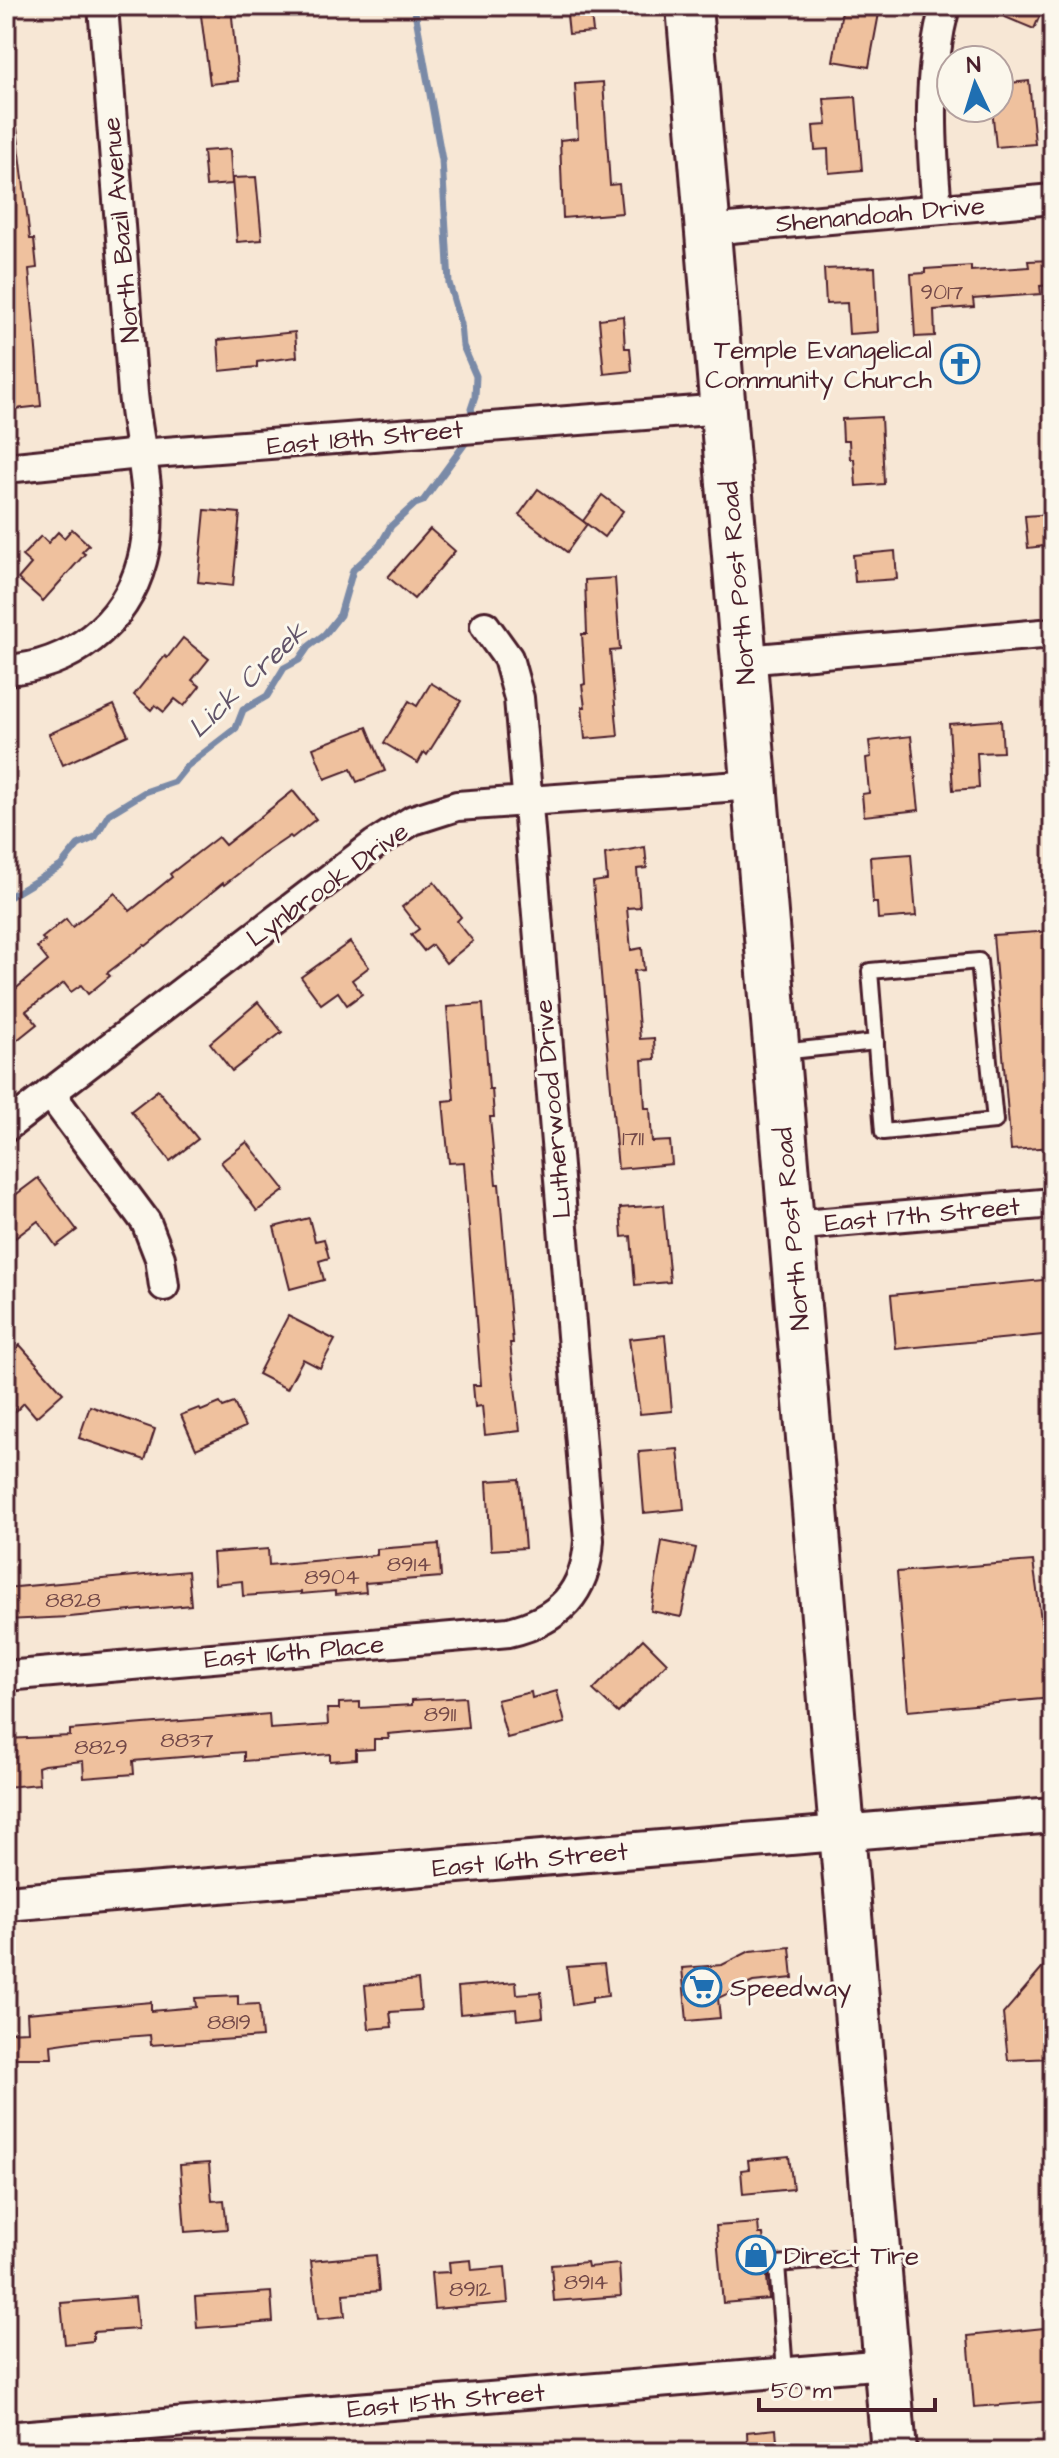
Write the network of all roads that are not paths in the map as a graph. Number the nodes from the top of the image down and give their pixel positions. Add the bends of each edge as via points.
1 (103, 6) edge
2 (689, 6) edge
3 (945, 6) edge
4 (1053, 199) edge
5 (937, 209) junction
6 (708, 230) junction
7 (723, 409) junction
8 (140, 454) junction
9 (6, 468) edge
10 (485, 626) dead end
11 (1053, 633) edge
12 (744, 660) junction
13 (6, 670) edge
14 (754, 785) junction
15 (526, 802) junction
16 (876, 1042) junction
17 (776, 1053) junction
18 (50, 1093) junction
19 (6, 1127) edge
20 (1053, 1203) edge
21 (791, 1226) junction
22 (164, 1286) dead end
23 (570, 1597) joint
24 (6, 1676) edge
25 (1053, 1815) edge
26 (842, 1831) junction
27 (6, 1903) edge
28 (879, 2256) junction
29 (886, 2364) junction
30 (785, 2372) junction
31 (6, 2437) edge
32 (73, 2442) edge
33 (894, 2452) edge

1 - 8 street, North Bazil Avenue
2 - 6 main road, North Post Road
3 - 5 street via 931,108
4 - 5 street, Shenandoah Drive
5 - 6 street, Shenandoah Drive
6 - 7 main road, North Post Road
7 - 8 street, East 18th Street
7 - 12 main road, North Post Road
8 - 9 street, East 18th Street
8 - 13 street, North Bazil Avenue via 147,509 145,546 120,609 97,635 65,657
10 - 15 street, Lutherwood Drive via 502,647 516,683
11 - 12 street
12 - 14 main road, North Post Road
14 - 15 street, Lynbrook Drive
14 - 17 main road, North Post Road
15 - 18 street, Lynbrook Drive via 445,809 393,831
15 - 23 street, Lutherwood Drive via 589,1540 586,1566
16 - 16 lane via 883,1132 995,1121 979,961 870,971
16 - 17 lane
17 - 21 main road, North Post Road
18 - 19 street, Lynbrook Drive
18 - 22 street via 146,1222
20 - 21 street, East 17th Street
21 - 26 main road, North Post Road
23 - 24 street, East 16th Place via 535,1626 509,1632
25 - 26 street, East 16th Street
26 - 27 street, East 16th Street
26 - 28 main road, North Post Road
28 - 29 main road, North Post Road
28 - 30 lane via 777,2264
29 - 30 street, East 15th Street
29 - 33 main road, North Post Road
30 - 32 street, East 15th Street
31 - 32 street, East 15th Street

